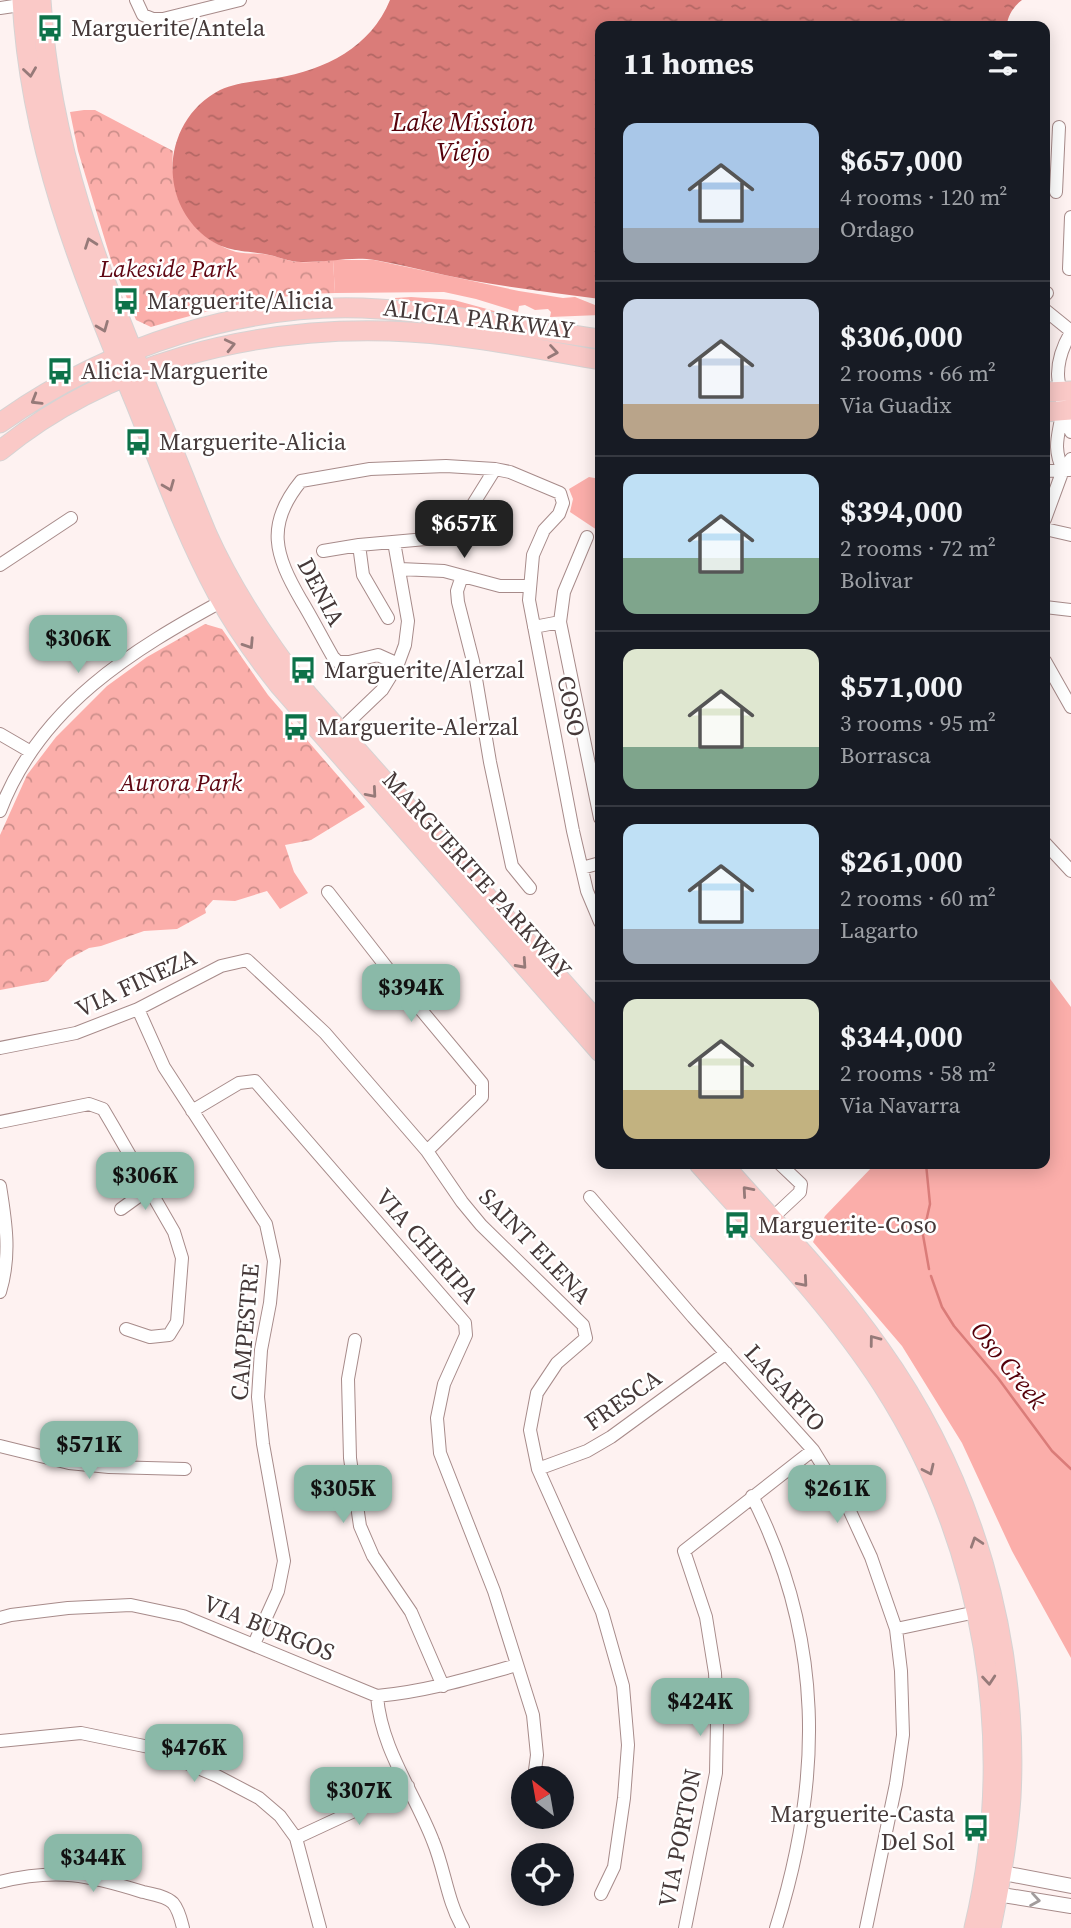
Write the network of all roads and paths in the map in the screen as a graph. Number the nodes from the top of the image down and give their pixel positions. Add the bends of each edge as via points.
1 (136, 0) edge
2 (240, 0) edge
3 (32, 2) edge
4 (0, 8) edge
5 (1059, 127) dead end
6 (1057, 162) junction
7 (1071, 162) edge
8 (1056, 192) dead end
9 (1071, 217) edge
10 (1070, 241) edge
11 (1069, 269) dead end
12 (1050, 314) edge
13 (1071, 331) edge
14 (595, 338) edge
15 (595, 359) edge
16 (129, 365) junction
17 (1059, 401) edge
18 (0, 423) edge
19 (1071, 432) edge
20 (0, 451) edge
21 (1068, 467) edge
22 (495, 469) junction
23 (1050, 470) edge
24 (1050, 508) edge
25 (71, 518) dead end
26 (457, 530) dead end
27 (1050, 531) edge
28 (1071, 535) edge
29 (587, 537) dead end
30 (437, 538) dead end
31 (394, 542) junction
32 (359, 545) junction
33 (323, 551) dead end
34 (0, 565) edge
35 (400, 569) junction
36 (462, 576) junction
37 (529, 586) junction
38 (230, 597) junction
39 (1050, 608) edge
40 (1071, 610) edge
41 (388, 618) dead end
42 (560, 622) junction
43 (534, 627) junction
44 (398, 664) junction
45 (1050, 670) edge
46 (1071, 707) edge
47 (0, 734) edge
48 (333, 736) junction
49 (31, 752) junction
50 (595, 794) edge
51 (0, 811) edge
52 (1050, 848) edge
53 (595, 864) edge
54 (582, 868) junction
55 (1071, 871) edge
56 (530, 888) dead end
57 (328, 892) dead end
58 (595, 910) edge
59 (247, 960) joint
60 (138, 1009) junction
61 (595, 1019) edge
62 (595, 1046) edge
63 (0, 1048) edge
64 (192, 1111) junction
65 (0, 1122) edge
66 (427, 1151) junction
67 (704, 1169) edge
68 (726, 1169) edge
69 (785, 1169) edge
70 (0, 1186) edge
71 (150, 1188) junction
72 (590, 1197) dead end
73 (121, 1209) dead end
74 (764, 1225) junction
75 (0, 1293) edge
76 (126, 1329) dead end
77 (355, 1340) dead end
78 (726, 1353) junction
79 (0, 1446) edge
80 (813, 1450) junction
81 (184, 1469) dead end
82 (538, 1469) junction
83 (752, 1496) junction
84 (986, 1610) junction
85 (0, 1618) edge
86 (896, 1629) junction
87 (254, 1644) junction
88 (517, 1665) junction
89 (443, 1686) junction
90 (377, 1696) junction
91 (0, 1741) edge
92 (536, 1766) edge
93 (408, 1786) junction
94 (296, 1838) junction
95 (994, 1871) junction
96 (0, 1882) edge
97 (1071, 1886) edge
98 (990, 1893) junction
99 (601, 1894) dead end
100 (1071, 1906) edge
101 (183, 1928) edge
102 (320, 1928) edge
103 (463, 1928) edge
104 (685, 1928) edge
105 (776, 1928) edge
106 (866, 1928) edge
107 (974, 1928) edge
108 (991, 1928) edge

1 - 2 street via 143,15 158,20
3 - 4 street
3 - 16 main road, MARGUERITE PARKWAY via 33,93 48,165 73,247
5 - 6 street
6 - 7 street
6 - 8 street
9 - 10 street
10 - 11 street
12 - 13 street
13 - 17 street via 1061,354
14 - 16 main road, ALICIA PARKWAY via 410,312 335,309 275,314 181,334
16 -> 15 main road, ALICIA PARKWAY via 249,341 351,330 464,337
16 -> 18 main road, ALICIA PARKWAY via 69,381
16 - 20 main road, ALICIA PARKWAY
16 - 38 main road, MARGUERITE PARKWAY via 192,542
17 - 19 street
17 - 21 street via 1056,456
21 - 23 street
21 - 24 street
22 - 26 street
22 - 37 street, COSO via 524,476 560,494 563,503 533,555
22 - 44 street, DENIA via 370,468 301,481 289,496 277,541 280,559 333,657 349,662 378,655
25 - 34 street
27 - 28 street
29 - 42 street, COSO via 564,592
30 - 31 street
31 - 32 street
31 - 35 street
32 - 33 street
32 - 41 street via 363,575
35 - 36 street via 434,569
35 - 44 street via 408,621
36 - 37 street via 500,586
36 - 56 street via 458,602 512,866
37 - 43 street, COSO
38 - 48 main road, MARGUERITE PARKWAY via 252,649 272,677
38 - 49 street via 127,658 81,693
39 - 40 street
42 - 43 street
42 - 50 street, COSO
43 - 54 street, COSO
44 - 48 street via 382,690
45 - 46 street
47 - 49 street
48 - 61 main road, MARGUERITE PARKWAY
48 -> 62 main road, MARGUERITE PARKWAY
49 - 51 street
52 - 55 street
53 - 54 street
54 - 58 street, COSO
57 - 66 street via 482,1083 482,1097
59 - 60 street, VIA FINEZA via 221,966
59 - 66 street, SAINT ELENA via 325,1033
60 - 63 street, VIA FINEZA via 76,1033
60 - 64 street, CAMPESTRE via 164,1067
64 - 87 street, CAMPESTRE via 266,1224 274,1261 258,1397 284,1561 278,1591
64 - 88 street, VIA CHIRIPA via 239,1083 255,1081 466,1323 466,1335 444,1384 436,1418 440,1453 495,1591
65 - 71 street via 89,1104 103,1110
66 - 82 street, SAINT ELENA via 481,1225 583,1325 586,1338 557,1363 537,1394 530,1430
67 - 74 main road
74 -> 68 main road
69 - 74 street via 801,1184 800,1192
70 - 75 street via 7,1228 7,1269
71 - 73 street
71 - 76 street via 174,1232 182,1258 177,1322 169,1335 150,1337
72 - 78 street, LAGARTO
74 - 84 main road via 849,1307 913,1400 940,1450 977,1544
77 - 89 street via 348,1379 350,1458 360,1526 373,1556 411,1612
78 - 80 street, LAGARTO
78 - 82 street, FRESCA via 611,1437
79 - 81 street via 69,1463
80 - 83 street
80 - 86 street, LAGARTO via 848,1507
82 - 99 street, SAINT ELENA via 602,1612 623,1686 628,1745 624,1798 614,1867
83 - 104 street, VIA PORTON via 684,1550 706,1617 717,1723 716,1773
83 - 105 street via 789,1586 809,1694 806,1791
84 - 86 street
84 - 95 main road via 1009,1703 1011,1743 1011,1797
85 - 87 street, VIA BURGOS via 131,1605 183,1616
86 - 106 street, LAGARTO via 903,1699 901,1759
87 - 90 street, VIA BURGOS
88 - 89 street, VIA BURGOS
88 - 92 street, VIA CHIRIPA via 533,1715
89 - 90 street, VIA BURGOS
90 - 93 street via 385,1740
91 - 94 street via 81,1733 149,1746 259,1798 281,1816
93 - 94 street
93 - 103 street via 434,1842
94 - 102 street
95 - 97 street
95 - 98 main road
96 - 101 street via 69,1873 103,1879 169,1900
98 -> 100 street
98 - 107 main road
98 - 108 main road

